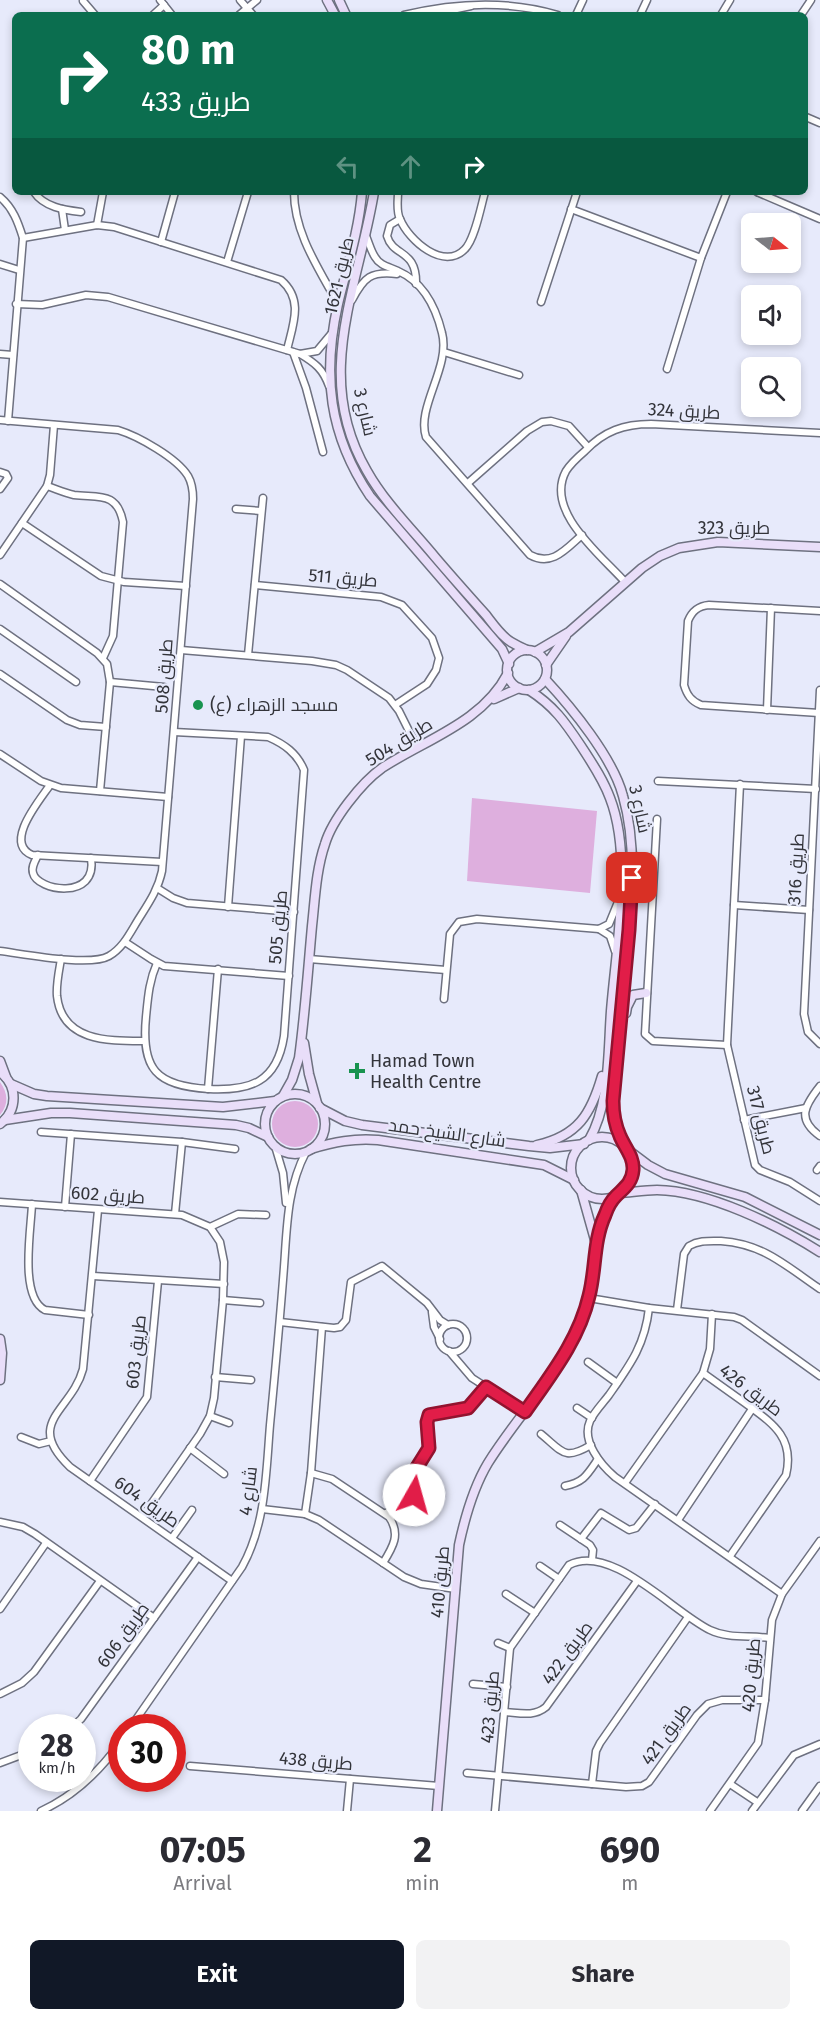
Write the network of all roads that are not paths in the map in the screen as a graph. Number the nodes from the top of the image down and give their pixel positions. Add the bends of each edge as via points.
1 (240, 0) edge
2 (257, 0) edge
3 (531, 0) edge
4 (473, 3) edge
5 (247, 8) junction
6 (530, 9) junction
7 (242, 12) edge
8 (250, 12) edge
9 (418, 12) edge
10 (439, 12) edge
11 (544, 12) edge
12 (36, 195) edge
13 (102, 195) edge
14 (174, 195) edge
15 (247, 195) edge
16 (294, 195) edge
17 (361, 195) edge
18 (373, 195) edge
19 (398, 195) edge
20 (484, 195) edge
21 (576, 195) edge
22 (726, 195) edge
23 (764, 195) edge
24 (0, 196) edge
25 (571, 209) junction
26 (62, 210) junction
27 (81, 212) dead end
28 (400, 219) junction
29 (820, 219) edge
30 (97, 225) junction
31 (65, 230) junction
32 (365, 235) junction
33 (23, 238) junction
34 (161, 242) junction
35 (701, 258) junction
36 (227, 262) junction
37 (0, 264) edge
38 (19, 270) junction
39 (409, 277) junction
40 (416, 284) junction
41 (541, 302) dead end
42 (16, 304) junction
43 (338, 304) junction
44 (348, 309) junction
45 (333, 333) junction
46 (293, 352) junction
47 (444, 352) junction
48 (0, 354) edge
49 (13, 355) junction
50 (329, 361) joint
51 (340, 368) joint
52 (667, 369) dead end
53 (519, 375) dead end
54 (330, 390) junction
55 (0, 420) edge
56 (8, 421) junction
57 (54, 424) junction
58 (820, 433) edge
59 (588, 447) junction
60 (323, 452) dead end
61 (0, 472) edge
62 (468, 483) junction
63 (47, 486) junction
64 (0, 489) edge
65 (263, 498) dead end
66 (236, 509) dead end
67 (261, 511) junction
68 (22, 523) junction
69 (582, 535) junction
70 (820, 547) edge
71 (0, 555) edge
72 (118, 581) junction
73 (625, 582) junction
74 (0, 584) edge
75 (255, 585) junction
76 (186, 586) junction
77 (771, 608) junction
78 (820, 611) edge
79 (0, 629) edge
80 (569, 632) junction
81 (181, 650) junction
82 (531, 651) junction
83 (248, 655) junction
84 (103, 658) junction
85 (546, 665) junction
86 (508, 669) junction
87 (0, 674) edge
88 (545, 679) junction
89 (76, 682) dead end
90 (110, 682) junction
91 (164, 687) dead end
92 (519, 688) junction
93 (529, 690) junction
94 (820, 690) edge
95 (488, 702) junction
96 (395, 705) junction
97 (767, 710) junction
98 (819, 713) edge
99 (106, 727) junction
100 (174, 732) junction
101 (242, 736) junction
102 (417, 747) junction
103 (0, 754) edge
104 (658, 781) dead end
105 (740, 784) junction
106 (50, 785) junction
107 (816, 789) junction
108 (100, 791) junction
109 (168, 797) junction
110 (657, 819) dead end
111 (816, 830) edge
112 (632, 854) junction
113 (38, 855) junction
114 (91, 858) junction
115 (162, 862) junction
116 (653, 865) junction
117 (632, 878) junction
118 (158, 888) junction
119 (620, 895) junction
120 (734, 905) junction
121 (228, 907) junction
122 (809, 910) junction
123 (294, 912) junction
124 (599, 928) junction
125 (125, 942) junction
126 (0, 951) edge
127 (616, 953) junction
128 (61, 959) junction
129 (309, 959) junction
130 (157, 963) junction
131 (218, 969) junction
132 (446, 970) junction
133 (289, 976) junction
134 (646, 993) junction
135 (444, 999) dead end
136 (302, 1031) junction
137 (144, 1041) junction
138 (820, 1044) edge
139 (727, 1045) junction
140 (608, 1053) junction
141 (0, 1061) edge
142 (617, 1061) junction
143 (5, 1078) edge
144 (820, 1086) edge
145 (208, 1089) junction
146 (279, 1098) junction
147 (318, 1105) junction
148 (806, 1108) junction
149 (744, 1120) junction
150 (3, 1122) edge
151 (41, 1132) dead end
152 (71, 1134) junction
153 (820, 1136) edge
154 (268, 1137) junction
155 (182, 1142) junction
156 (587, 1142) junction
157 (274, 1146) junction
158 (529, 1146) junction
159 (235, 1149) dead end
160 (626, 1149) junction
161 (309, 1150) junction
162 (574, 1180) junction
163 (581, 1190) junction
164 (618, 1194) junction
165 (820, 1201) edge
166 (0, 1202) edge
167 (32, 1204) junction
168 (65, 1207) junction
169 (98, 1210) junction
170 (175, 1214) junction
171 (266, 1215) dead end
172 (287, 1219) junction
173 (210, 1227) junction
174 (820, 1235) edge
175 (597, 1246) junction
176 (820, 1252) edge
177 (93, 1276) junction
178 (158, 1281) junction
179 (224, 1284) junction
180 (820, 1289) edge
181 (589, 1298) junction
182 (223, 1300) junction
183 (260, 1303) dead end
184 (432, 1308) junction
185 (650, 1308) junction
186 (677, 1310) junction
187 (712, 1314) junction
188 (89, 1315) junction
189 (280, 1322) junction
190 (448, 1325) junction
191 (322, 1327) junction
192 (0, 1339) edge
193 (440, 1340) junction
194 (461, 1349) junction
195 (449, 1351) junction
196 (588, 1362) dead end
197 (460, 1365) junction
198 (703, 1372) junction
199 (820, 1376) edge
200 (215, 1377) junction
201 (0, 1380) edge
202 (251, 1380) dead end
203 (617, 1383) junction
204 (486, 1387) junction
205 (577, 1407) dead end
206 (752, 1409) junction
207 (525, 1412) junction
208 (210, 1416) junction
209 (592, 1418) junction
210 (229, 1423) dead end
211 (541, 1434) dead end
212 (21, 1437) dead end
213 (51, 1441) junction
214 (591, 1445) junction
215 (190, 1448) junction
216 (598, 1459) junction
217 (311, 1473) junction
218 (224, 1474) dead end
219 (90, 1481) junction
220 (625, 1484) junction
221 (565, 1486) dead end
222 (655, 1504) junction
223 (262, 1509) junction
224 (192, 1510) dead end
225 (305, 1514) junction
226 (386, 1514) junction
227 (142, 1517) junction
228 (678, 1520) junction
229 (0, 1522) edge
230 (560, 1525) dead end
231 (172, 1538) junction
232 (581, 1539) junction
233 (820, 1541) edge
234 (46, 1543) junction
235 (730, 1556) junction
236 (198, 1557) junction
237 (592, 1560) junction
238 (383, 1563) junction
239 (540, 1566) dead end
240 (559, 1579) junction
241 (99, 1581) junction
242 (232, 1581) junction
243 (637, 1581) junction
244 (456, 1589) junction
245 (506, 1594) dead end
246 (782, 1594) junction
247 (0, 1609) edge
248 (535, 1613) junction
249 (688, 1617) junction
250 (154, 1618) junction
251 (769, 1638) junction
252 (498, 1643) dead end
253 (510, 1648) junction
254 (472, 1684) dead end
255 (507, 1687) junction
256 (0, 1694) edge
257 (765, 1700) junction
258 (505, 1712) junction
259 (85, 1714) edge
260 (140, 1714) edge
261 (820, 1744) edge
262 (18, 1756) edge
263 (108, 1758) edge
264 (0, 1763) edge
265 (190, 1766) dead end
266 (467, 1773) dead end
267 (499, 1775) junction
268 (350, 1779) junction
269 (592, 1784) junction
270 (730, 1784) junction
271 (439, 1786) junction
272 (820, 1786) edge
273 (757, 1803) junction
274 (41, 1811) edge
275 (347, 1811) edge
276 (437, 1811) edge
277 (495, 1811) edge
278 (711, 1811) edge
279 (752, 1811) edge
280 (802, 1811) edge

1 - 5 street
2 - 5 street
3 - 6 street
4 - 6 street
4 - 9 street
4 - 10 street
5 - 7 street
5 - 8 street
6 - 11 street
12 - 26 street
13 - 30 street
14 - 34 street
15 - 36 street
16 - 43 street via 302,236
17 - 43 street, طريق 1621
18 - 32 street, طريق 1621
19 - 28 street
20 - 28 street via 468,247 455,256 440,256 418,243
21 - 25 street
22 - 35 street
23 - 29 street
24 - 33 street via 9,205
25 - 35 street
25 - 41 street
26 - 27 street
26 - 31 street
28 - 40 street via 390,225 387,236 410,259
30 - 31 street
30 - 34 street via 120,228
31 - 33 street
32 - 39 street via 375,258
32 - 44 street, طريق 1621
33 - 38 street
34 - 36 street
35 - 52 street
36 - 46 street via 281,280 288,286 296,303
37 - 38 street
38 - 42 street
39 - 40 street
39 - 44 street via 382,272 369,276
40 - 47 street via 436,314
42 - 46 street, شارع 3 via 42,305 101,295
42 - 49 street
43 - 45 street, طريق 1621
44 - 51 street, طريق 1621
45 - 46 street via 316,351
45 - 50 street, طريق 1621
46 - 54 street, شارع 3 via 320,367
46 - 60 street
47 - 53 street
47 - 62 street via 424,430
48 - 49 street
49 - 56 street
50 - 54 street, شارع 3
51 - 82 street, شارع 3 via 348,424 367,471 500,632
54 - 86 street, شارع 3 via 337,428 366,490 502,649
55 - 56 street, طريق 508
56 - 57 street, طريق 508
57 - 63 street
57 - 76 street, طريق 508 via 127,433 145,442 189,477 193,492
58 - 59 street, طريق 324 via 635,424 605,434
59 - 62 street via 569,426 542,422
59 - 69 street, طريق 324 via 566,471 561,492 565,513
61 - 64 street via 8,477
62 - 69 street via 536,558 555,558
63 - 68 street
63 - 72 street via 70,494 100,496 116,504 123,522
65 - 67 street
66 - 67 street
67 - 75 street
68 - 71 street
68 - 72 street via 93,572
69 - 73 street, طريق 324
70 - 73 street, طريق 323 via 702,543 660,556
72 - 76 street
72 - 84 street via 114,636
73 - 80 street, طريق 323
74 - 84 street
75 - 83 street
75 - 96 street, طريق 511 via 381,597 402,605 432,638 438,658 427,684
76 - 81 street, طريق 508
77 - 78 street
77 - 97 street
77 - 97 street via 709,605 696,609 687,626 684,685 693,702 701,705
79 - 89 street
80 - 82 street, طريق 323
80 - 85 street, طريق 323
81 - 83 street
81 - 100 street, طريق 508
82 - 85 street via 542,657
82 - 86 street via 514,656
83 - 96 street via 336,665 358,675
84 - 90 street
85 - 88 street
86 - 92 street via 510,679
86 - 95 street, طريق 504
87 - 99 street via 67,720
88 - 93 street
88 - 112 street, شارع 3 via 591,735 618,781 629,820
90 - 91 street
90 - 99 street
92 - 93 street
92 - 95 street, طريق 504
93 - 119 street, شارع 3 via 566,723 611,798 621,854
94 - 98 street, طريق 316
95 - 102 street, طريق 504 via 445,733
96 - 102 street
97 - 98 street
98 - 107 street, طريق 316
99 - 108 street
100 - 101 street, طريق 505
100 - 109 street, طريق 508
101 - 121 street
101 - 123 street, طريق 505 via 276,741 295,753 304,770
102 - 129 street, طريق 504 via 379,770 360,789 325,843
103 - 106 street
104 - 105 street
105 - 107 street
105 - 120 street, طريق 317
106 - 108 street
106 - 113 street via 21,833 24,850
107 - 111 street, طريق 316
108 - 109 street
109 - 115 street, طريق 508
110 - 116 street
111 - 122 street, طريق 316
112 - 116 street
112 - 117 street, شارع 3
113 - 114 street
113 - 114 street via 32,868 34,877 54,887 83,885 90,876
114 - 115 street
115 - 118 street, طريق 508
116 - 117 street via 642,867
116 - 134 street
117 - 142 street, شارع 3
118 - 121 street via 187,903
118 - 125 street, طريق 508
119 - 124 street via 609,924
119 - 127 street, شارع 3
120 - 122 street
120 - 139 street, طريق 317
121 - 123 street
122 - 138 street, طريق 316 via 804,1014 808,1032
123 - 133 street, طريق 505
124 - 127 street via 609,936
124 - 132 street via 465,920 450,934
125 - 128 street, طريق 508 via 100,960
125 - 130 street
126 - 128 street, طريق 508
127 - 140 street, شارع 3
128 - 137 street via 57,998 72,1026 105,1040
129 - 132 street
129 - 136 street, طريق 504
130 - 131 street
130 - 137 street, طريق 505 via 149,985
131 - 133 street
131 - 145 street
132 - 135 street
133 - 145 street, طريق 505 via 282,1047 273,1068 249,1086
134 - 139 street via 645,1031 649,1040
134 - 142 street via 630,999
136 - 146 street, طريق 504 via 297,1068
136 - 147 street, طريق 504
137 - 145 street, طريق 505 via 153,1068 163,1078
139 - 149 street, طريق 317
140 - 156 street, شارع 3 via 599,1122
140 - 158 street via 585,1118 555,1141
141 - 143 street
142 - 160 street, شارع 3 via 613,1113
143 - 146 street via 34,1094 47,1096 223,1107
143 - 150 street via 14,1100
144 - 148 street
146 - 147 street via 303,1094
146 - 154 street via 268,1109
147 - 158 street, شارع الشيخ حمد via 345,1121 362,1125
147 - 161 street via 324,1130
148 - 149 street
148 - 153 street via 807,1126
149 - 165 street, طريق 317 via 757,1168
150 - 154 street via 70,1113 237,1125
151 - 152 street
152 - 155 street
152 - 168 street
154 - 157 street
155 - 159 street
155 - 170 street
156 - 158 street, شارع الشيخ حمد via 550,1148
156 - 160 street via 604,1137
156 - 162 street via 574,1156
157 - 161 street via 290,1154
157 - 172 street, شارع 4 via 286,1189
160 - 164 street via 633,1173
160 - 174 street via 665,1174 745,1197
161 - 162 street, شارع الشيخ حمد via 358,1139 378,1140 544,1165
161 - 172 street, شارع 4 via 291,1188
162 - 163 street
163 - 164 street via 602,1199
163 - 175 street, طريق 410
164 - 175 street, طريق 410 via 605,1214
164 - 176 street via 658,1190 698,1197 780,1229
166 - 167 street, طريق 602
167 - 168 street, طريق 602
167 - 188 street via 28,1278 31,1295 39,1308
168 - 169 street, طريق 602
169 - 170 street, طريق 602
169 - 177 street
170 - 173 street, طريق 602
171 - 173 street via 238,1214
172 - 189 street, شارع 4
173 - 179 street via 223,1252
175 - 181 street, طريق 410
177 - 178 street
177 - 188 street
178 - 179 street
178 - 219 street, طريق 603 via 147,1397
179 - 182 street
180 - 186 street via 758,1248 699,1241 684,1254
181 - 185 street
181 - 207 street, طريق 410 via 574,1339
182 - 183 street
182 - 200 street
184 - 190 street
184 - 191 street via 390,1271 380,1267 351,1282 343,1325
184 - 193 street
185 - 186 street
185 - 203 street via 642,1343
186 - 187 street
187 - 198 street, طريق 426 via 710,1349
187 - 199 street via 742,1320
188 - 213 street via 81,1376 51,1424
189 - 191 street
189 - 223 street, شارع 4
190 - 193 street
190 - 194 street via 457,1324 465,1330 467,1340
191 - 217 street
192 - 201 street
193 - 195 street
194 - 195 street
194 - 197 street
195 - 197 street
196 - 203 street
197 - 204 street
198 - 206 street, طريق 426
198 - 220 street, طريق 426
200 - 202 street
200 - 208 street
203 - 209 street
204 - 207 street
204 - 226 street via 468,1408 428,1417 429,1448 414,1472 414,1495
205 - 209 street
206 - 228 street
206 - 235 street, طريق 426 via 776,1426 788,1448 789,1464 780,1486
207 - 244 street, طريق 410 via 488,1463 470,1501 459,1545
208 - 210 street
208 - 215 street
209 - 214 street via 588,1428
211 - 214 street via 571,1455
212 - 213 street via 39,1444
213 - 219 street, طريق 604 via 59,1456
214 - 216 street
215 - 218 street
215 - 227 street
216 - 220 street
216 - 221 street via 584,1479
217 - 225 street
217 - 226 street via 332,1479
219 - 227 street, طريق 604
220 - 222 street
222 - 228 street
222 - 232 street via 632,1530 601,1513
223 - 225 street
223 - 242 street, شارع 4 via 256,1539
224 - 231 street
225 - 238 street via 329,1525
226 - 238 street via 396,1534
227 - 231 street, طريق 604
228 - 235 street
229 - 234 street via 23,1527
230 - 232 street
231 - 236 street, طريق 604
232 - 237 street via 591,1548
233 - 246 street, طريق 420
234 - 241 street
234 - 247 street
235 - 246 street
236 - 242 street, طريق 604
236 - 250 street, طريق 606
237 - 240 street, طريق 423 via 569,1565
237 - 243 street via 612,1566
238 - 244 street via 415,1582
239 - 240 street
240 - 248 street, طريق 423
241 - 250 street
241 - 256 street via 34,1672
242 - 260 street, شارع 4
243 - 249 street
243 - 258 street, طريق 422 via 546,1707 530,1714
244 - 271 street, طريق 410
245 - 248 street
246 - 251 street, طريق 420
248 - 253 street, طريق 423
249 - 251 street via 723,1634
249 - 269 street via 600,1743
250 - 259 street, طريق 606
251 - 257 street, طريق 420
252 - 253 street
253 - 255 street, طريق 423
254 - 255 street
255 - 258 street, طريق 423
257 - 269 street, طريق 421 via 722,1700 708,1704 656,1775 642,1786
257 - 270 street, طريق 420 via 758,1743
258 - 267 street, طريق 423
261 - 273 street via 794,1755
262 - 264 street
263 - 274 street via 78,1789
265 - 268 street, طريق 438
266 - 267 street, طريق 421
267 - 269 street, طريق 421
267 - 277 street, طريق 423
268 - 271 street, طريق 438
268 - 275 street
270 - 273 street
270 - 278 street, طريق 420
271 - 276 street, طريق 410
272 - 280 street
273 - 279 street

